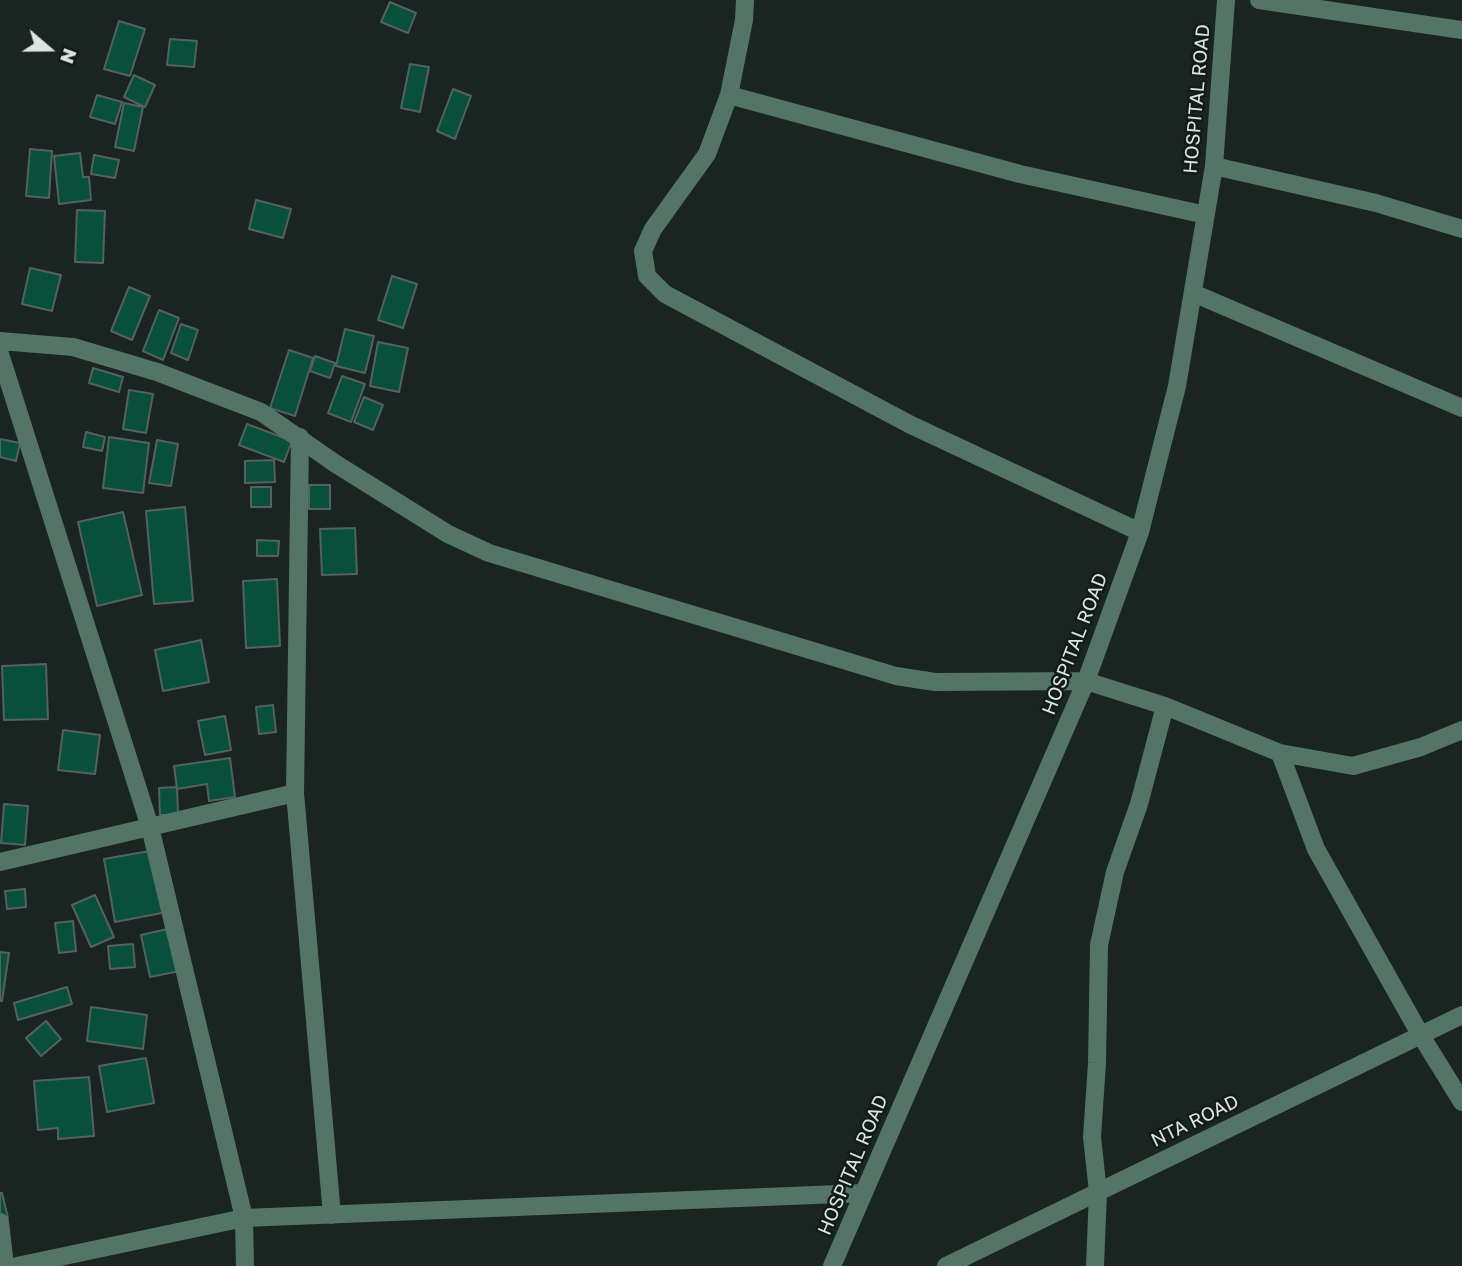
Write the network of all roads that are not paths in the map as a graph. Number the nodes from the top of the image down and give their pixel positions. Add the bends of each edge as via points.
1 (745, 0) edge
2 (1226, 0) edge
3 (1259, 0) edge
4 (1462, 30) edge
5 (729, 95) junction
6 (1214, 166) junction
7 (1206, 215) junction
8 (1462, 229) edge
9 (1193, 293) junction
10 (0, 341) edge
11 (0, 354) edge
12 (1462, 408) edge
13 (300, 437) junction
14 (1140, 532) junction
15 (1086, 681) junction
16 (1165, 706) junction
17 (1462, 730) edge
18 (1280, 753) junction
19 (295, 793) junction
20 (150, 827) junction
21 (0, 862) edge
22 (1462, 1015) edge
23 (1420, 1034) junction
24 (1462, 1102) edge
25 (1098, 1192) junction
26 (864, 1193) junction
27 (332, 1215) junction
28 (244, 1218) junction
29 (0, 1222) edge
30 (5, 1266) edge
31 (17, 1266) edge
32 (244, 1266) edge
33 (832, 1266) edge
34 (946, 1266) edge
35 (1095, 1266) edge

1 - 5 street
2 - 6 street, HOSPITAL ROAD
3 - 4 street
5 - 7 street via 1020,174
5 - 14 street via 707,154 653,229 643,251 647,276 665,294 911,425
6 - 7 street, HOSPITAL ROAD
6 - 8 street via 1376,203
7 - 9 street, HOSPITAL ROAD
9 - 12 street
9 - 14 street, HOSPITAL ROAD via 1177,386
10 - 13 street via 73,347 157,372 261,412
11 - 20 street
13 - 15 street via 448,534 489,553 896,676 935,682
13 - 19 street
14 - 15 street, HOSPITAL ROAD
15 - 16 street
15 - 26 street, HOSPITAL ROAD
16 - 18 street
16 - 25 street via 1115,872 1100,946 1092,1137
17 - 18 street via 1353,766
18 - 23 street via 1316,849
19 - 20 street
19 - 27 street
20 - 21 street
20 - 28 street
22 - 23 street, NTA ROAD
23 - 24 street
23 - 25 street, NTA ROAD
25 - 34 street, NTA ROAD
25 - 35 street
26 - 27 street
26 - 33 street, HOSPITAL ROAD
27 - 28 street
28 - 31 street
28 - 32 street
29 - 30 street

